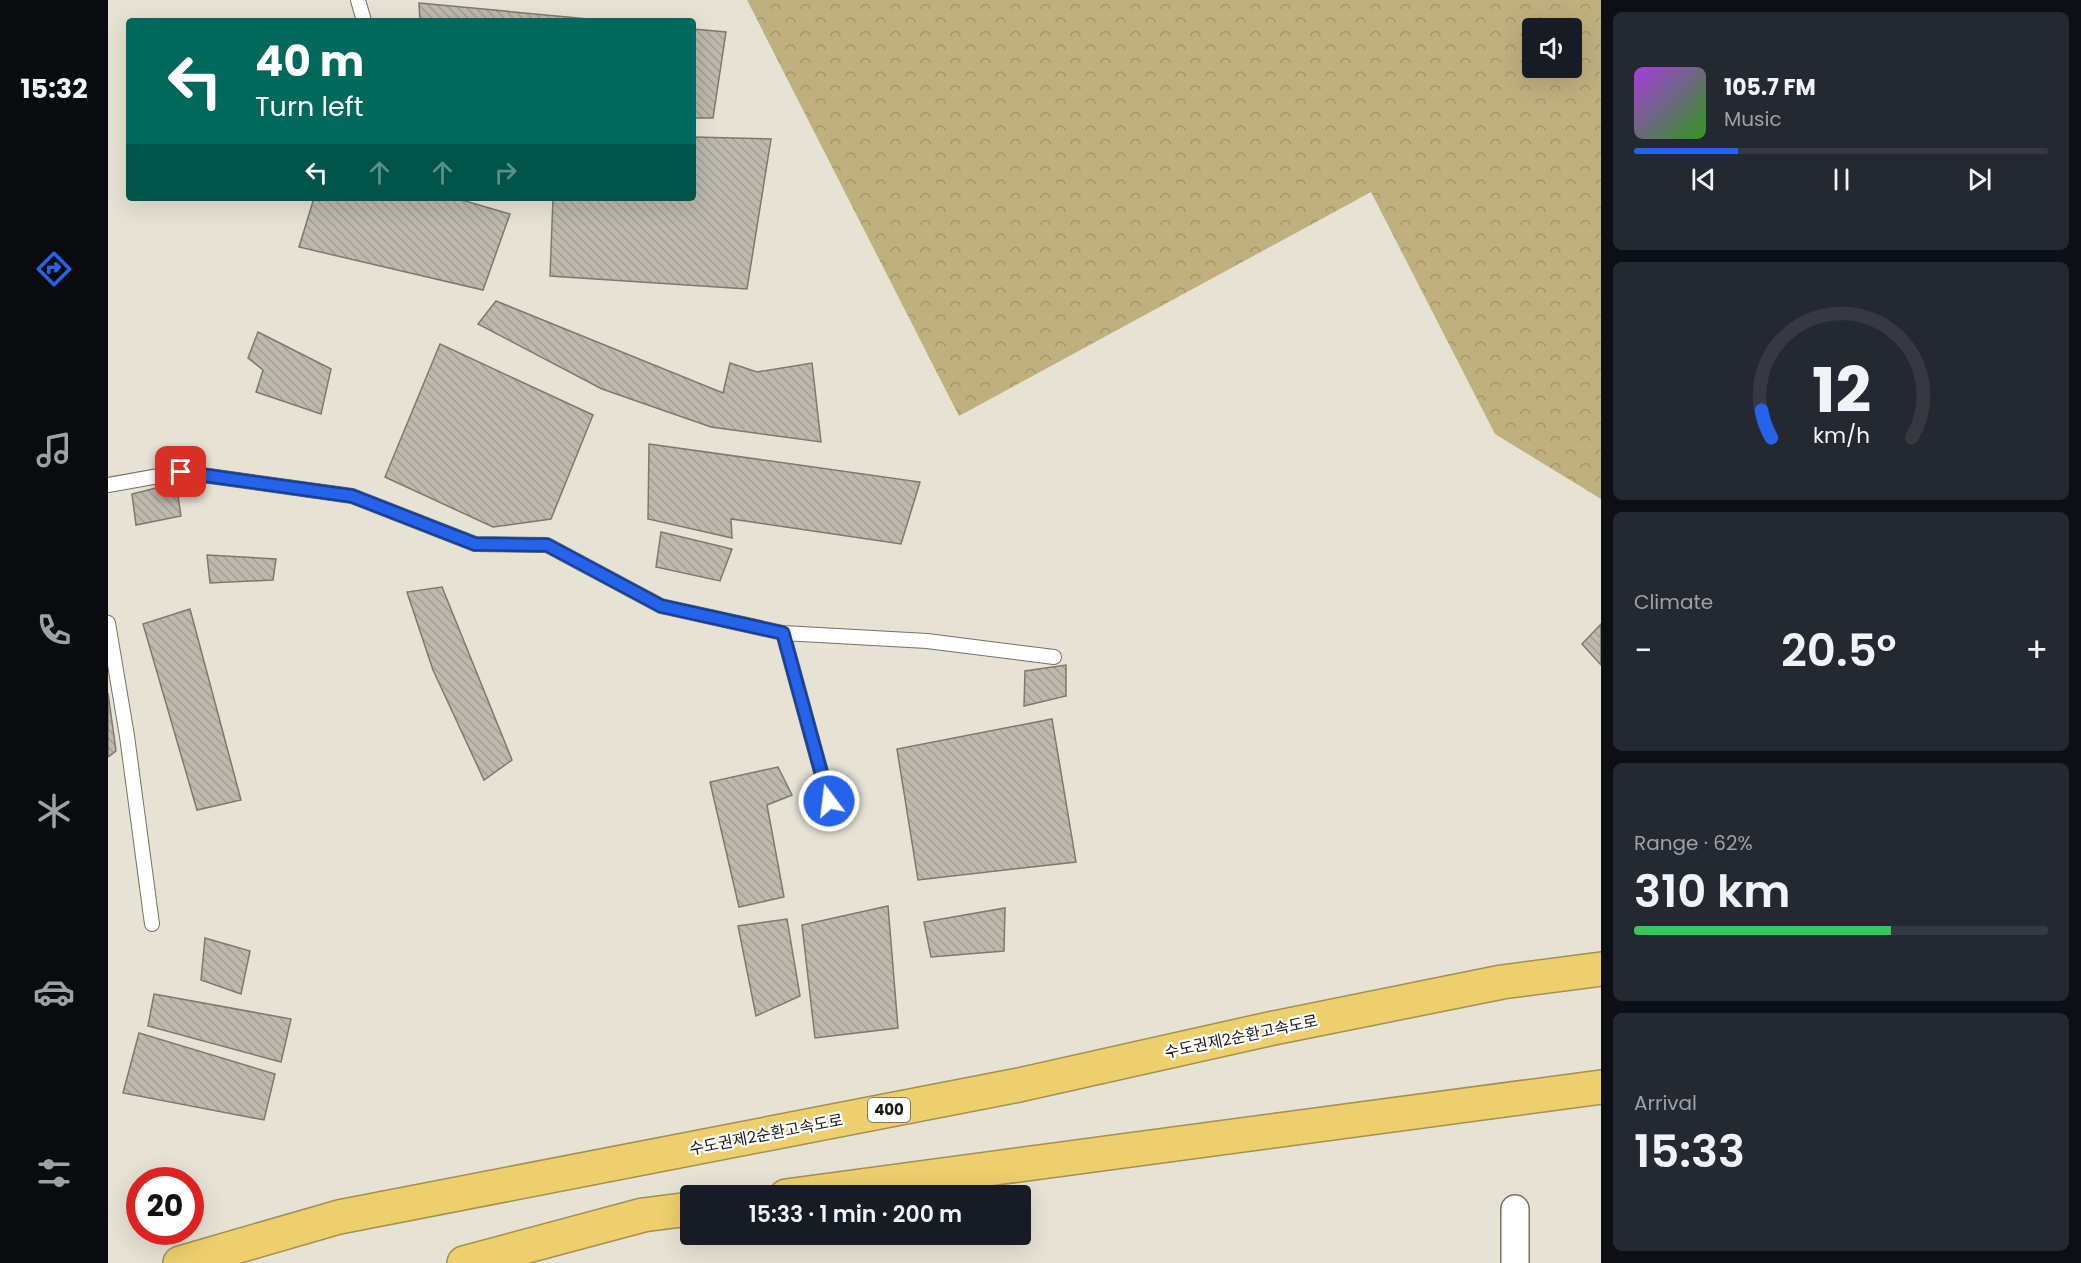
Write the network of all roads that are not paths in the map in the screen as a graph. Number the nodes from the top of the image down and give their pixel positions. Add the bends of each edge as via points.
1 (358, 0) edge
2 (363, 18) edge
3 (108, 485) edge
4 (108, 623) edge
5 (783, 633) junction
6 (1054, 657) dead end
7 (829, 801) dead end
8 (152, 924) dead end
9 (1601, 969) edge
10 (1601, 1087) edge
11 (868, 1185) edge
12 (1515, 1209) dead end
13 (680, 1210) edge
14 (180, 1263) edge
15 (464, 1263) edge
16 (1515, 1263) edge

1 - 2 lane
3 - 5 lane via 181,472 352,496 475,544 547,545 661,606
4 - 8 lane
5 - 6 lane via 927,641
5 - 7 lane
9 - 14 highway, 수도권제2순환고속도로 / 400 via 1502,982 1019,1085 339,1217
10 - 11 highway
12 - 16 street
13 - 15 highway via 644,1215

